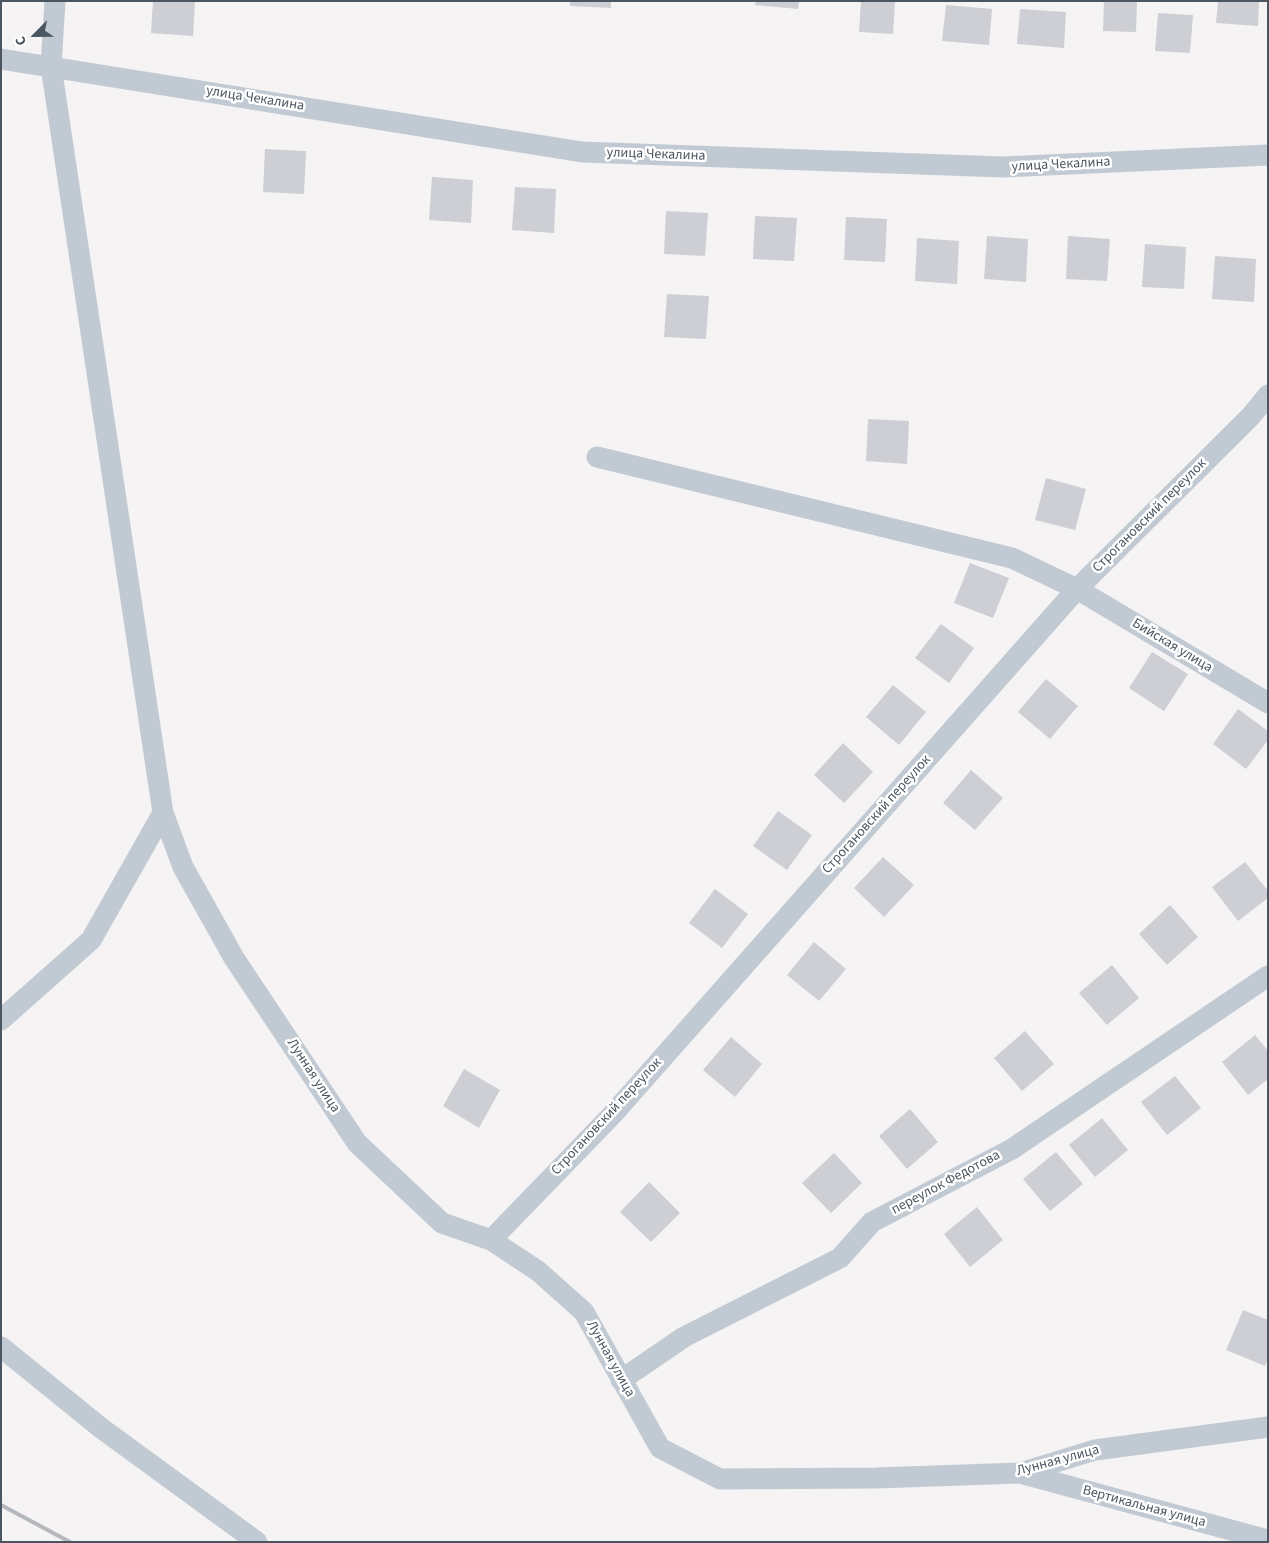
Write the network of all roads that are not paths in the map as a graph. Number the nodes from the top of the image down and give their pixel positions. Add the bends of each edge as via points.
1 (55, 1) edge
2 (1, 59) edge
3 (51, 66) junction
4 (1268, 155) edge
5 (1268, 395) edge
6 (1260, 417) edge
7 (597, 457) dead end
8 (1077, 589) junction
9 (1268, 703) edge
10 (163, 813) junction
11 (1268, 976) edge
12 (1, 1020) edge
13 (491, 1240) junction
14 (1, 1346) edge
15 (621, 1380) junction
16 (1268, 1427) edge
17 (1020, 1473) junction
18 (1268, 1540) edge
19 (258, 1542) edge

1 - 3 street, Лунная улица
2 - 3 street, улица Чекалина
3 - 4 street, улица Чекалина via 582,152 1003,167
3 - 10 street, Лунная улица
5 - 6 street, Строгановский переулок
6 - 8 street, Строгановский переулок
7 - 8 street, Бийская улица via 1012,558
8 - 9 street, Бийская улица
8 - 13 street, Строгановский переулок via 612,1115
10 - 12 street via 91,940
10 - 13 street, Лунная улица via 183,867 234,958 357,1143 442,1223
11 - 15 street, переулок Федотова via 1012,1149 872,1222 840,1258 684,1337
13 - 15 street, Лунная улица via 538,1271 584,1312
14 - 19 street via 101,1428
15 - 17 street, Лунная улица via 660,1448 720,1479
16 - 17 street, Лунная улица via 1095,1450
17 - 18 street, Вертикальная улица

